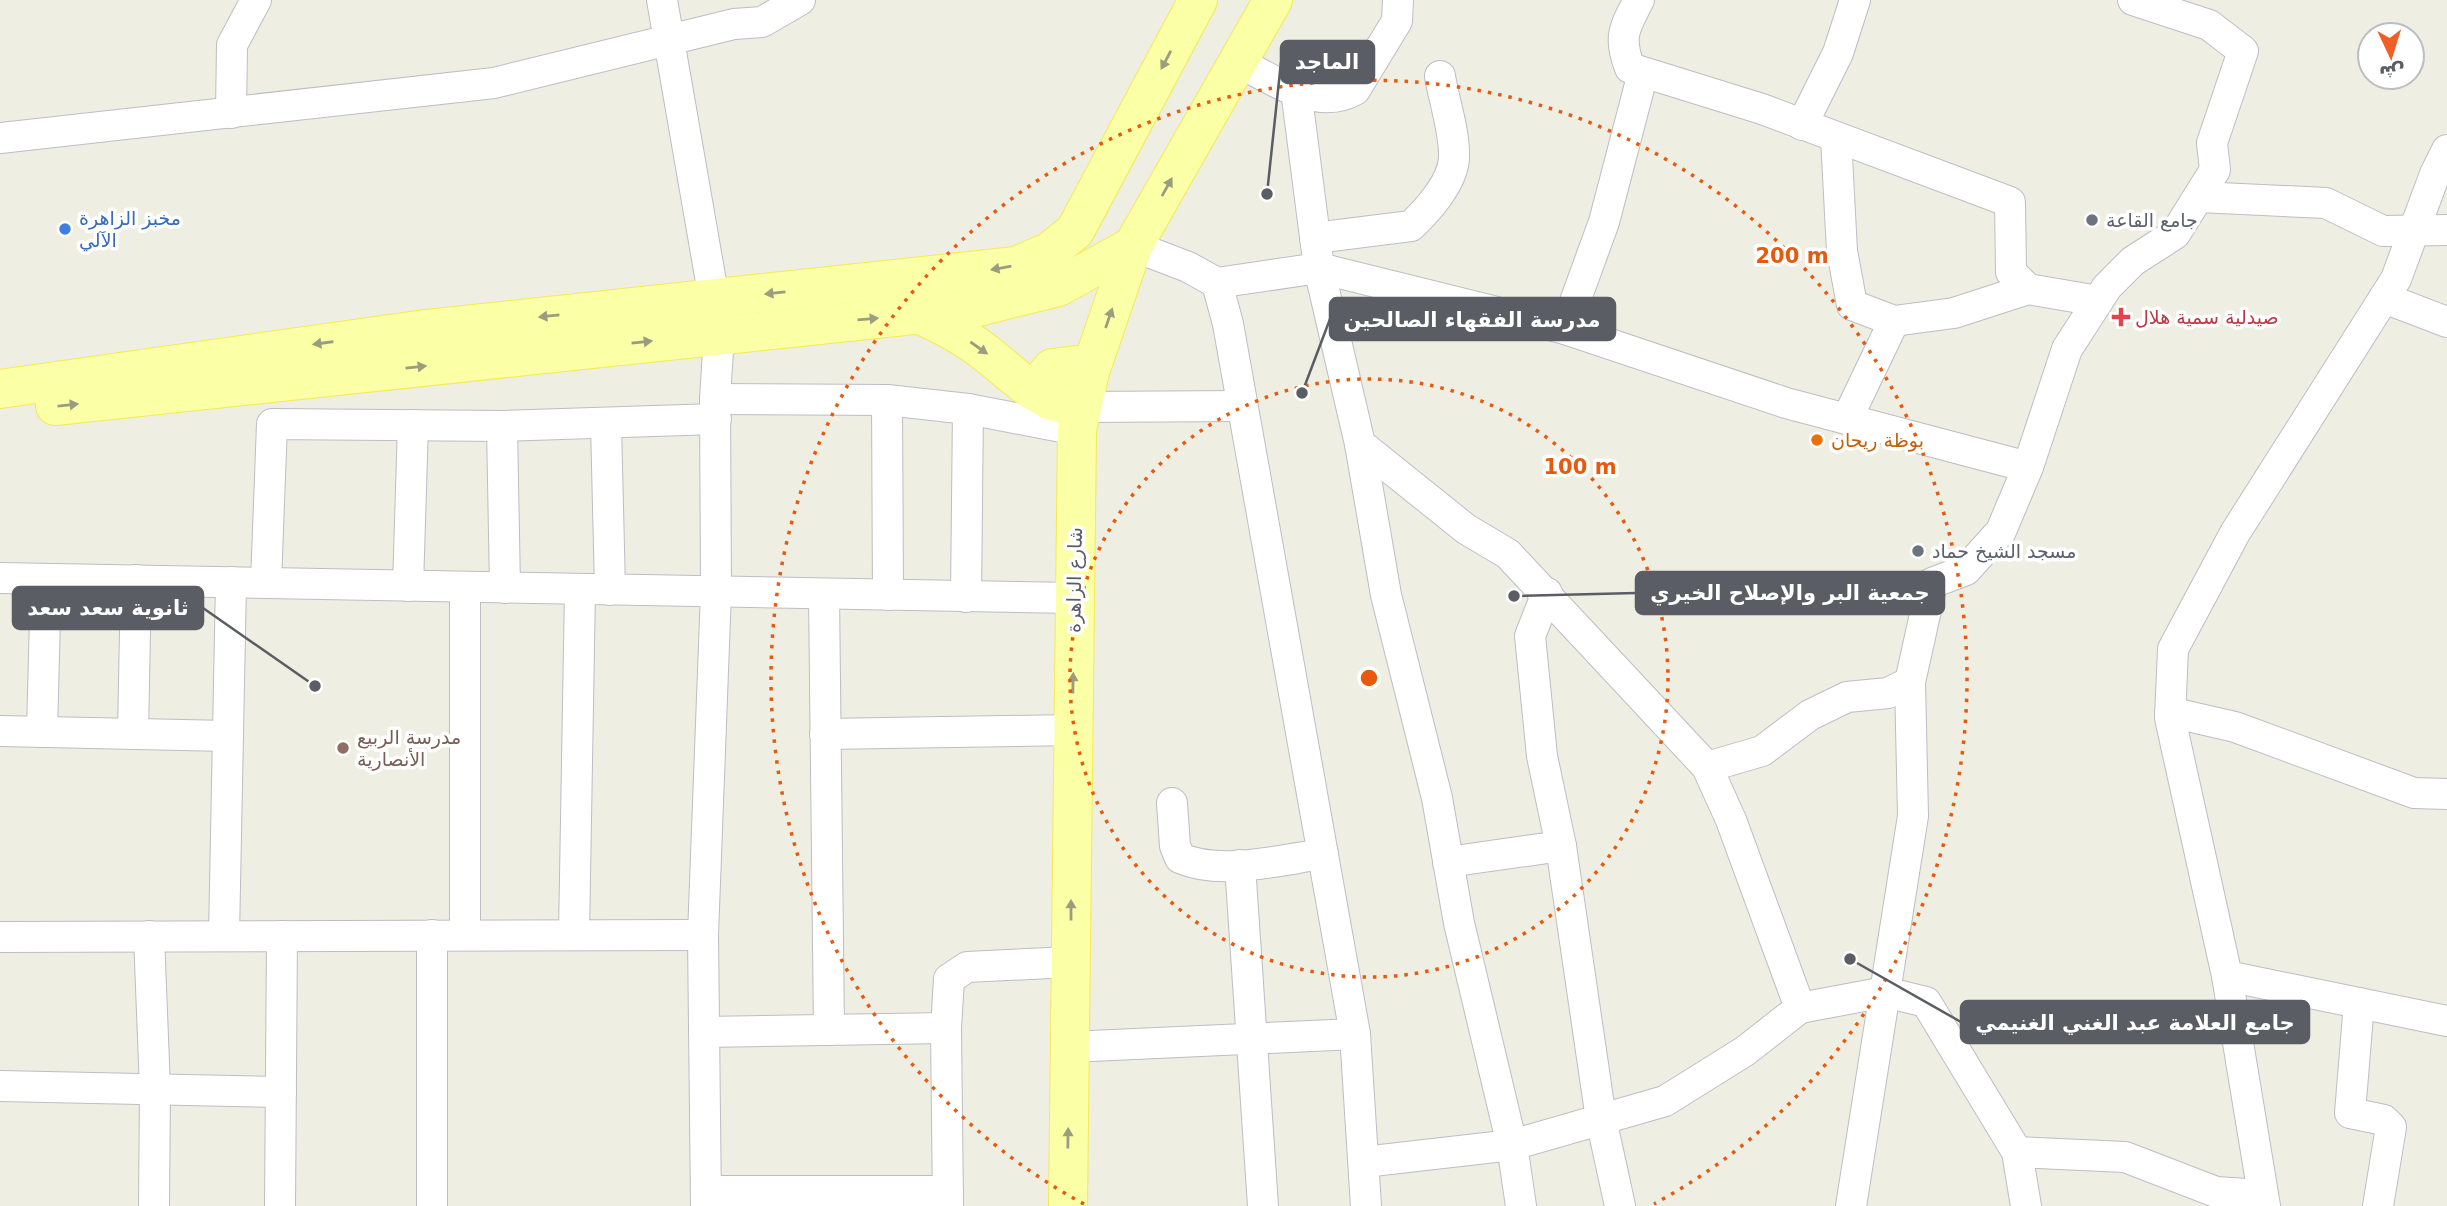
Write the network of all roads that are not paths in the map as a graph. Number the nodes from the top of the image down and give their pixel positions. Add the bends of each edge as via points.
1 (256, 0) edge
2 (662, 0) edge
3 (800, 0) edge
4 (1198, 0) edge
5 (1273, 0) edge
6 (1398, 0) edge
7 (1639, 0) edge
8 (1855, 0) edge
9 (2133, 0) edge
10 (670, 40) junction
11 (1237, 61) junction
12 (1643, 73) junction
13 (1440, 76) dead end
14 (1296, 90) junction
15 (231, 113) junction
16 (1802, 125) junction
17 (0, 138) edge
18 (1836, 138) junction
19 (2447, 150) edge
20 (2199, 197) junction
21 (2447, 230) edge
22 (2413, 231) junction
23 (1315, 238) junction
24 (1133, 246) junction
25 (1319, 268) junction
26 (1217, 284) junction
27 (2028, 289) junction
28 (2384, 298) junction
29 (2098, 301) junction
30 (920, 314) junction
31 (717, 316) junction
32 (1894, 321) junction
33 (2447, 322) edge
34 (1565, 329) junction
35 (0, 388) edge
36 (887, 400) junction
37 (1075, 402) junction
38 (1242, 406) junction
39 (715, 409) junction
40 (968, 409) junction
41 (0, 412) edge
42 (1847, 419) junction
43 (606, 424) junction
44 (413, 425) junction
45 (502, 426) junction
46 (1360, 444) junction
47 (2028, 467) junction
48 (0, 578) edge
49 (46, 579) junction
50 (136, 580) junction
51 (232, 582) junction
52 (266, 583) junction
53 (408, 586) junction
54 (465, 587) junction
55 (505, 588) junction
56 (595, 589) junction
57 (716, 592) junction
58 (1547, 593) junction
59 (824, 594) junction
60 (888, 595) junction
61 (966, 597) junction
62 (1073, 598) junction
63 (1910, 682) junction
64 (2170, 712) junction
65 (1072, 730) junction
66 (0, 731) edge
67 (42, 732) junction
68 (133, 734) junction
69 (825, 734) junction
70 (228, 736) junction
71 (1707, 767) junction
72 (2447, 794) edge
73 (1172, 803) dead end
74 (1561, 846) junction
75 (1323, 854) junction
76 (1448, 862) junction
77 (1240, 865) junction
78 (703, 934) junction
79 (432, 935) junction
80 (465, 935) junction
81 (574, 935) junction
82 (149, 936) junction
83 (224, 936) junction
84 (282, 936) junction
85 (0, 937) edge
86 (1070, 962) junction
87 (2228, 976) junction
88 (1885, 992) junction
89 (2359, 1003) junction
90 (1800, 1008) junction
91 (2447, 1021) edge
92 (946, 1028) junction
93 (830, 1030) junction
94 (704, 1032) junction
95 (1355, 1034) junction
96 (1252, 1038) junction
97 (1069, 1047) junction
98 (0, 1086) edge
99 (155, 1089) junction
100 (281, 1092) junction
101 (1601, 1119) junction
102 (1512, 1144) junction
103 (2017, 1152) junction
104 (1364, 1162) junction
105 (706, 1198) edge
106 (818, 1198) edge
107 (948, 1198) edge
108 (2263, 1201) edge
109 (154, 1206) edge
110 (280, 1206) edge
111 (432, 1206) edge
112 (1068, 1206) edge
113 (1263, 1206) edge
114 (1366, 1206) edge
115 (1521, 1206) edge
116 (1620, 1206) edge
117 (1851, 1206) edge
118 (2026, 1206) edge
119 (2378, 1206) edge

1 - 15 street via 232,45
2 - 10 street
3 - 10 street via 762,22 733,24
4 -> 31 main road via 1088,209 1063,243 1033,260 997,270
5 - 11 main road, شارع الزاهرة
6 - 14 street via 1397,21 1355,90 1327,99
7 - 12 street via 1621,45 1630,68
8 - 16 street via 1838,53
9 - 20 street via 2209,25 2243,51 2212,143 2215,170
10 - 15 street via 494,83
10 - 31 street
11 - 14 street
24 -> 11 main road, شارع الزاهرة
12 - 16 street
12 - 34 street via 1604,222
13 - 23 street via 1454,157 1450,176 1422,215 1411,226
14 - 23 street
15 - 17 street
16 - 18 street
18 - 27 street via 2010,202 2011,272
18 - 32 street via 1842,251 1852,305
19 - 22 street
20 - 22 street via 2326,203 2383,230
20 - 29 street via 2175,234 2133,261
21 - 22 street
22 - 28 street
23 - 25 street
24 - 26 street via 1188,267
24 - 30 main road via 1058,287 995,304
37 -> 24 main road, شارع الزاهرة
25 - 26 street
25 - 34 street
25 - 46 street
26 - 38 street
27 - 29 street
27 - 32 street via 1954,313
28 - 33 street
28 - 64 street via 2235,533 2173,649
29 - 47 street via 2067,349
31 -> 30 main road
30 -> 37 main road via 970,341 1036,394
31 -> 35 main road via 418,330
31 - 39 street
41 -> 31 main road
32 - 42 street
34 - 42 street
36 - 39 street
36 - 40 street
36 - 60 street
37 - 38 street
37 - 40 street
37 - 62 main road, شارع الزاهرة
38 - 75 street
39 - 43 street
39 - 57 street
40 - 61 street
42 - 47 street
43 - 45 street
43 - 56 street
44 - 45 street
44 - 52 street via 272,424
44 - 53 street
45 - 55 street
46 - 58 street via 1466,529 1508,554
46 - 76 street via 1386,595 1437,798
47 - 63 street via 2001,531 1966,570 1932,583
48 - 49 street
49 - 50 street
49 - 67 street
50 - 51 street
50 - 68 street
51 - 52 street
51 - 70 street
52 - 53 street
53 - 54 street
54 - 55 street
54 - 80 street
55 - 56 street
56 - 57 street
56 - 81 street
57 - 59 street
57 - 78 street
58 - 71 street
58 - 74 street via 1530,636 1542,756
59 - 60 street
59 - 69 street
60 - 61 street
61 - 62 street
65 -> 62 main road, شارع الزاهرة
63 - 71 street via 1888,694 1846,697 1810,715 1762,751
63 - 88 street via 1913,816
64 - 72 street via 2235,727 2414,793
64 - 87 street
65 - 69 street
86 -> 65 main road, شارع الزاهرة
66 - 67 street
67 - 68 street
68 - 70 street
69 - 93 street
70 - 83 street
71 - 90 street
73 - 77 street via 1180,858 1194,864
74 - 76 street
74 - 101 street
75 - 77 street
75 - 95 street
76 - 102 street
77 - 96 street
78 - 81 street
78 - 94 street
79 - 80 street
79 - 84 street
79 - 111 street
80 - 81 street
82 - 83 street
82 - 85 street
82 - 99 street
83 - 84 street
84 - 100 street
86 - 92 street via 958,970 949,979
86 - 97 main road, شارع الزاهرة
87 - 89 street
87 - 108 street
88 - 90 street
88 - 103 street via 1926,1002
88 - 117 street
89 - 91 street
89 - 119 street via 2350,1113 2384,1120 2392,1127
90 - 101 street via 1745,1051 1664,1101
92 - 93 street
92 - 107 street
93 - 94 street
94 - 105 street
95 - 96 street
95 - 104 street
96 - 97 street
96 - 113 street
112 -> 97 main road, شارع الزاهرة
98 - 99 street
99 - 100 street
99 - 109 street
100 - 110 street
101 - 102 street
101 - 116 street
102 - 104 street
102 - 115 street
103 - 108 street via 2125,1157 2216,1192
103 - 118 street
104 - 114 street
105 - 106 street
106 - 107 street

